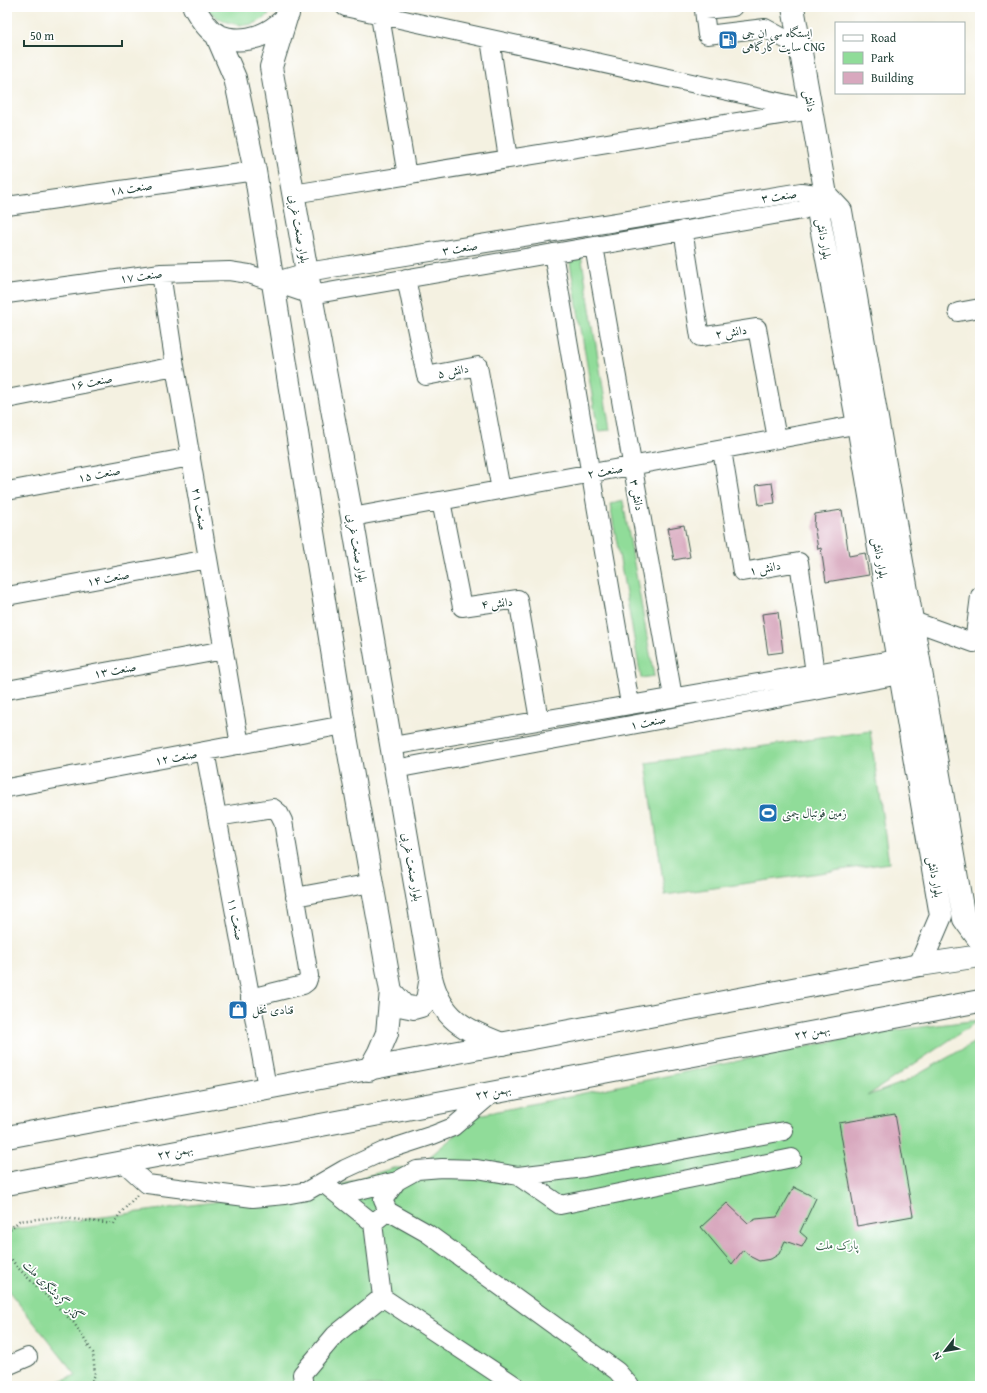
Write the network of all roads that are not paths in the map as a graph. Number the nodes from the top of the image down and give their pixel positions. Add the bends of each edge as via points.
1 (194, 7) edge
2 (345, 7) edge
3 (733, 7) edge
4 (793, 7) edge
5 (288, 12) edge
6 (380, 16) junction
7 (216, 34) junction
8 (490, 39) junction
9 (800, 48) junction
10 (811, 110) junction
11 (508, 159) junction
12 (255, 171) junction
13 (407, 176) junction
14 (293, 194) junction
15 (826, 195) junction
16 (7, 206) edge
17 (683, 230) junction
18 (594, 246) junction
19 (553, 253) junction
20 (161, 272) junction
21 (307, 272) junction
22 (406, 278) junction
23 (273, 282) junction
24 (7, 294) edge
25 (311, 295) junction
26 (980, 308) edge
27 (958, 312) dead end
28 (175, 366) junction
29 (7, 399) edge
30 (868, 423) junction
31 (777, 440) junction
32 (722, 450) junction
33 (191, 456) junction
34 (632, 466) junction
35 (591, 474) junction
36 (501, 490) junction
37 (7, 491) edge
38 (441, 501) junction
39 (352, 517) junction
40 (208, 559) junction
41 (7, 596) edge
42 (980, 596) edge
43 (913, 621) junction
44 (892, 624) junction
45 (224, 650) junction
46 (899, 667) junction
47 (815, 673) junction
48 (7, 690) edge
49 (673, 697) junction
50 (630, 704) junction
51 (539, 720) junction
52 (344, 725) junction
53 (240, 744) junction
54 (392, 746) junction
55 (205, 751) junction
56 (395, 769) junction
57 (7, 788) edge
58 (217, 817) junction
59 (372, 883) junction
60 (295, 897) junction
61 (980, 941) edge
62 (980, 956) edge
63 (920, 965) junction
64 (431, 978) junction
65 (391, 991) junction
66 (250, 998) junction
67 (980, 1001) edge
68 (502, 1044) junction
69 (369, 1070) junction
70 (267, 1087) junction
71 (494, 1092) junction
72 (784, 1131) dead end
73 (7, 1137) edge
74 (792, 1158) dead end
75 (123, 1162) junction
76 (518, 1176) junction
77 (397, 1181) junction
78 (7, 1184) edge
79 (323, 1184) junction
80 (338, 1195) junction
81 (388, 1211) junction
82 (373, 1223) junction
83 (382, 1297) junction
84 (28, 1357) dead end
85 (7, 1366) edge
86 (304, 1386) edge
87 (516, 1386) edge
88 (630, 1386) edge

1 - 7 main road
2 - 6 street
3 - 9 street via 704,10 707,35 765,28
4 - 9 main road, دانش
5 - 7 main road via 270,32 253,38 235,40
5 - 14 main road, بلوار صنعت غربی via 272,67
6 - 8 street
6 - 13 street
7 - 12 main road via 235,78
8 - 10 street
8 - 11 street
9 - 10 main road, دانش
10 - 11 street
10 - 15 main road, دانش
11 - 13 street
12 - 16 street, صنعت ۱۸
12 - 23 main road
13 - 14 street
14 - 21 main road, بلوار صنعت غربی
15 - 17 street, صنعت ۳ via 803,210
15 - 21 street, صنعت ۳ via 801,192
15 - 30 main road, بلوار دانش via 819,216
17 - 18 street, صنعت ۳
17 - 31 street, دانش ۲ via 700,337 757,328
18 - 19 street, صنعت ۳
18 - 34 street, دانش ۳
19 - 22 street, صنعت ۳
19 - 35 street
20 - 23 street, صنعت ۱۷ via 229,271
20 - 24 street, صنعت ۱۷
20 - 28 street, صنعت ۲۱
21 - 23 street, صنعت ۳
21 - 25 main road, بلوار صنعت غربی
22 - 25 street, صنعت ۳
22 - 36 street, دانش ۵ via 426,376 478,366
23 - 25 street, صنعت ۱۷
23 - 52 main road
25 - 39 main road, بلوار صنعت غربی
26 - 27 street
28 - 29 street, صنعت ۱۶
28 - 33 street, صنعت ۲۱
30 - 31 street, صنعت ۲
30 - 43 main road, بلوار دانش
30 - 44 main road, بلوار دانش
31 - 32 street, صنعت ۲
32 - 34 street, صنعت ۲
32 - 47 street, دانش ۱ via 742,572 799,562
33 - 37 street, صنعت ۱۵
33 - 40 street, صنعت ۲۱
34 - 35 street, صنعت ۲
34 - 49 street, دانش ۳
35 - 36 street, صنعت ۲
35 - 50 street
36 - 38 street, صنعت ۲
38 - 39 street, صنعت ۲
38 - 51 street, دانش ۴ via 462,607 518,599
39 - 54 main road, بلوار صنعت غربی
40 - 41 street, صنعت ۱۴
40 - 45 street, صنعت ۲۱
42 - 43 street via 974,643
43 - 44 main road
43 - 61 main road, بلوار دانش via 964,919
44 - 46 main road, بلوار دانش
45 - 48 street, صنعت ۱۳
45 - 53 street, صنعت ۲۱
46 - 47 street, صنعت ۱
46 - 56 street, صنعت ۱
46 - 63 main road, بلوار دانش via 941,916
47 - 49 street, صنعت ۱
49 - 50 street, صنعت ۱
50 - 51 street, صنعت ۱
51 - 54 street, صنعت ۱
52 - 53 street, صنعت ۱۲
52 - 59 main road
53 - 55 street, صنعت ۱۲
54 - 56 main road, بلوار صنعت غربی
55 - 57 street, صنعت ۱۲
55 - 58 street, صنعت ۱۱
56 - 64 main road, بلوار صنعت غربی
58 - 60 street via 273,808 279,813 283,821
58 - 66 street, صنعت ۱۱
59 - 60 street
59 - 65 main road
60 - 66 street via 309,976 307,982 302,986
62 - 63 main road
63 - 68 main road
64 - 65 main road via 427,1000 421,1006 404,1006
64 - 68 main road, بلوار صنعت غربی via 435,995 450,1017 477,1035
65 - 69 main road via 387,1033
66 - 70 street, صنعت ۱۱
67 - 71 main road, ۲۲ بهمن
68 - 69 main road
69 - 70 main road
70 - 73 main road
71 - 75 main road, ۲۲ بهمن
71 - 79 street via 453,1127 384,1151 345,1169
72 - 76 street via 584,1168
74 - 76 street via 560,1205
75 - 78 main road, ۲۲ بهمن
75 - 79 street via 147,1184 254,1198 308,1191
76 - 77 street via 477,1169 442,1168 417,1170
77 - 80 street
77 - 81 street via 383,1200
79 - 80 street
80 - 82 street
81 - 82 street
81 - 88 street via 427,1233 617,1371
82 - 83 street
83 - 86 street via 335,1335 302,1374
83 - 87 street
84 - 85 street

